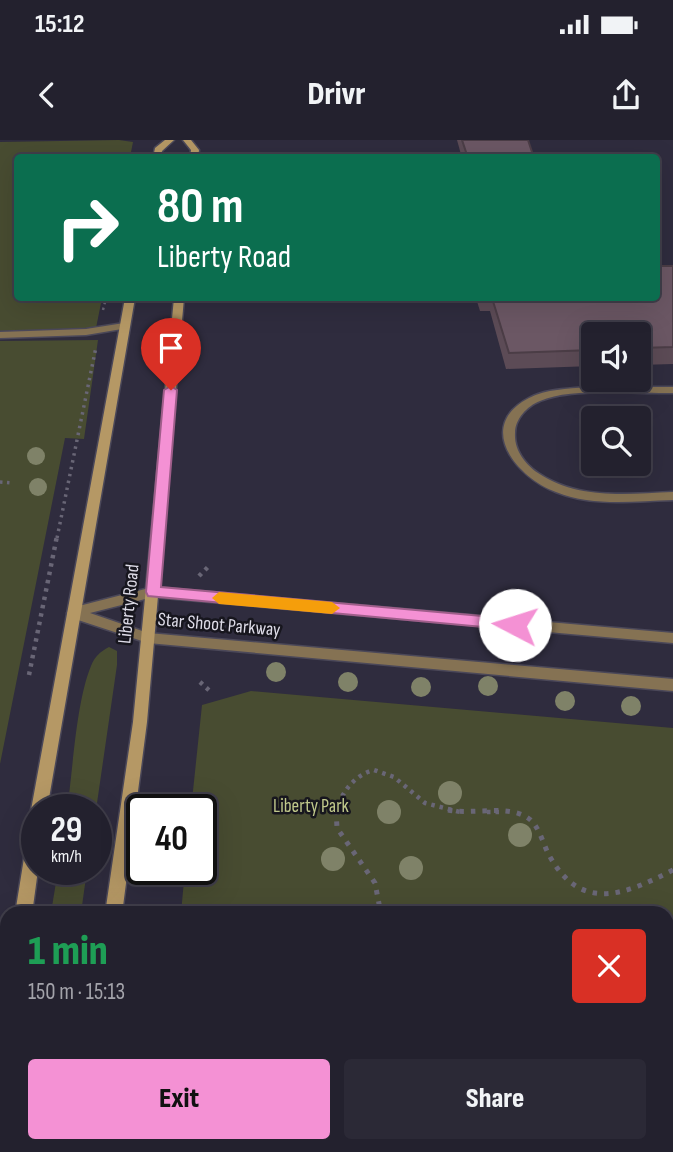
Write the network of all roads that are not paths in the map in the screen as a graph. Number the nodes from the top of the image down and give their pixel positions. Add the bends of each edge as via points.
1 (170, 140) edge
2 (158, 154) edge
3 (129, 301) edge
4 (179, 301) edge
5 (124, 327) junction
6 (0, 335) edge
7 (673, 390) edge
8 (673, 496) edge
9 (153, 592) junction
10 (74, 612) junction
11 (148, 638) junction
12 (673, 638) edge
13 (673, 685) edge
14 (42, 794) edge
15 (28, 885) edge
16 (24, 906) edge
17 (114, 906) edge

1 - 2 main road
3 - 5 main road
4 - 9 main road, Liberty Road
5 - 6 street
5 - 10 main road
7 - 8 street via 539,397 521,409 509,428 509,444 520,464 540,481 565,492 593,497
9 - 10 street, Star Shoot Parkway
9 - 11 main road, Liberty Road
9 - 12 street, Star Shoot Parkway
10 - 11 street, Star Shoot Parkway
10 - 14 main road
11 - 13 street, Star Shoot Parkway
11 - 17 main road, Liberty Road
15 - 16 main road

